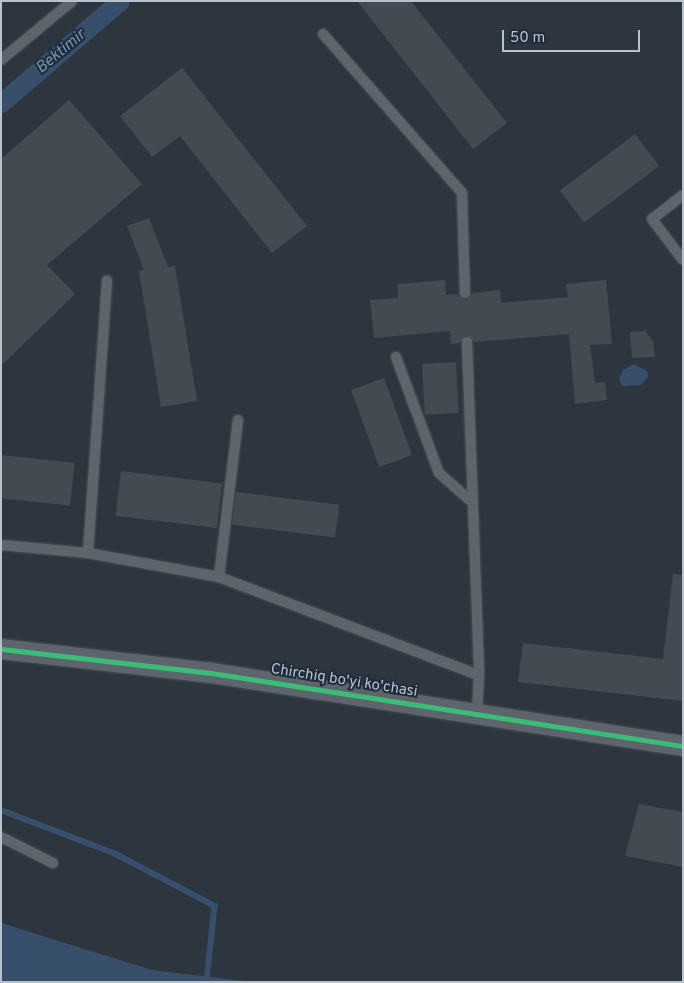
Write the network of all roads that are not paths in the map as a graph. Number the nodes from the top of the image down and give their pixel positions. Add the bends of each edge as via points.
1 (72, 1) edge
2 (323, 34) dead end
3 (1, 60) edge
4 (683, 195) edge
5 (683, 260) edge
6 (107, 281) dead end
7 (465, 293) dead end
8 (467, 342) dead end
9 (396, 357) dead end
10 (238, 420) dead end
11 (473, 504) junction
12 (1, 545) edge
13 (88, 553) junction
14 (219, 578) junction
15 (1, 649) edge
16 (479, 675) junction
17 (477, 714) junction
18 (683, 746) edge
19 (1, 837) edge
20 (52, 863) dead end

1 - 3 lane
2 - 7 lane via 462,193
4 - 5 lane via 652,219
6 - 13 lane
8 - 11 lane
9 - 11 lane via 439,473
10 - 14 lane
11 - 16 lane
12 - 13 lane
13 - 14 lane
14 - 16 lane
15 - 17 street, Chirchiq bo'yi ko'chasi via 211,673
16 - 17 lane
17 - 18 street, Chirchiq bo'yi ko'chasi
19 - 20 lane

